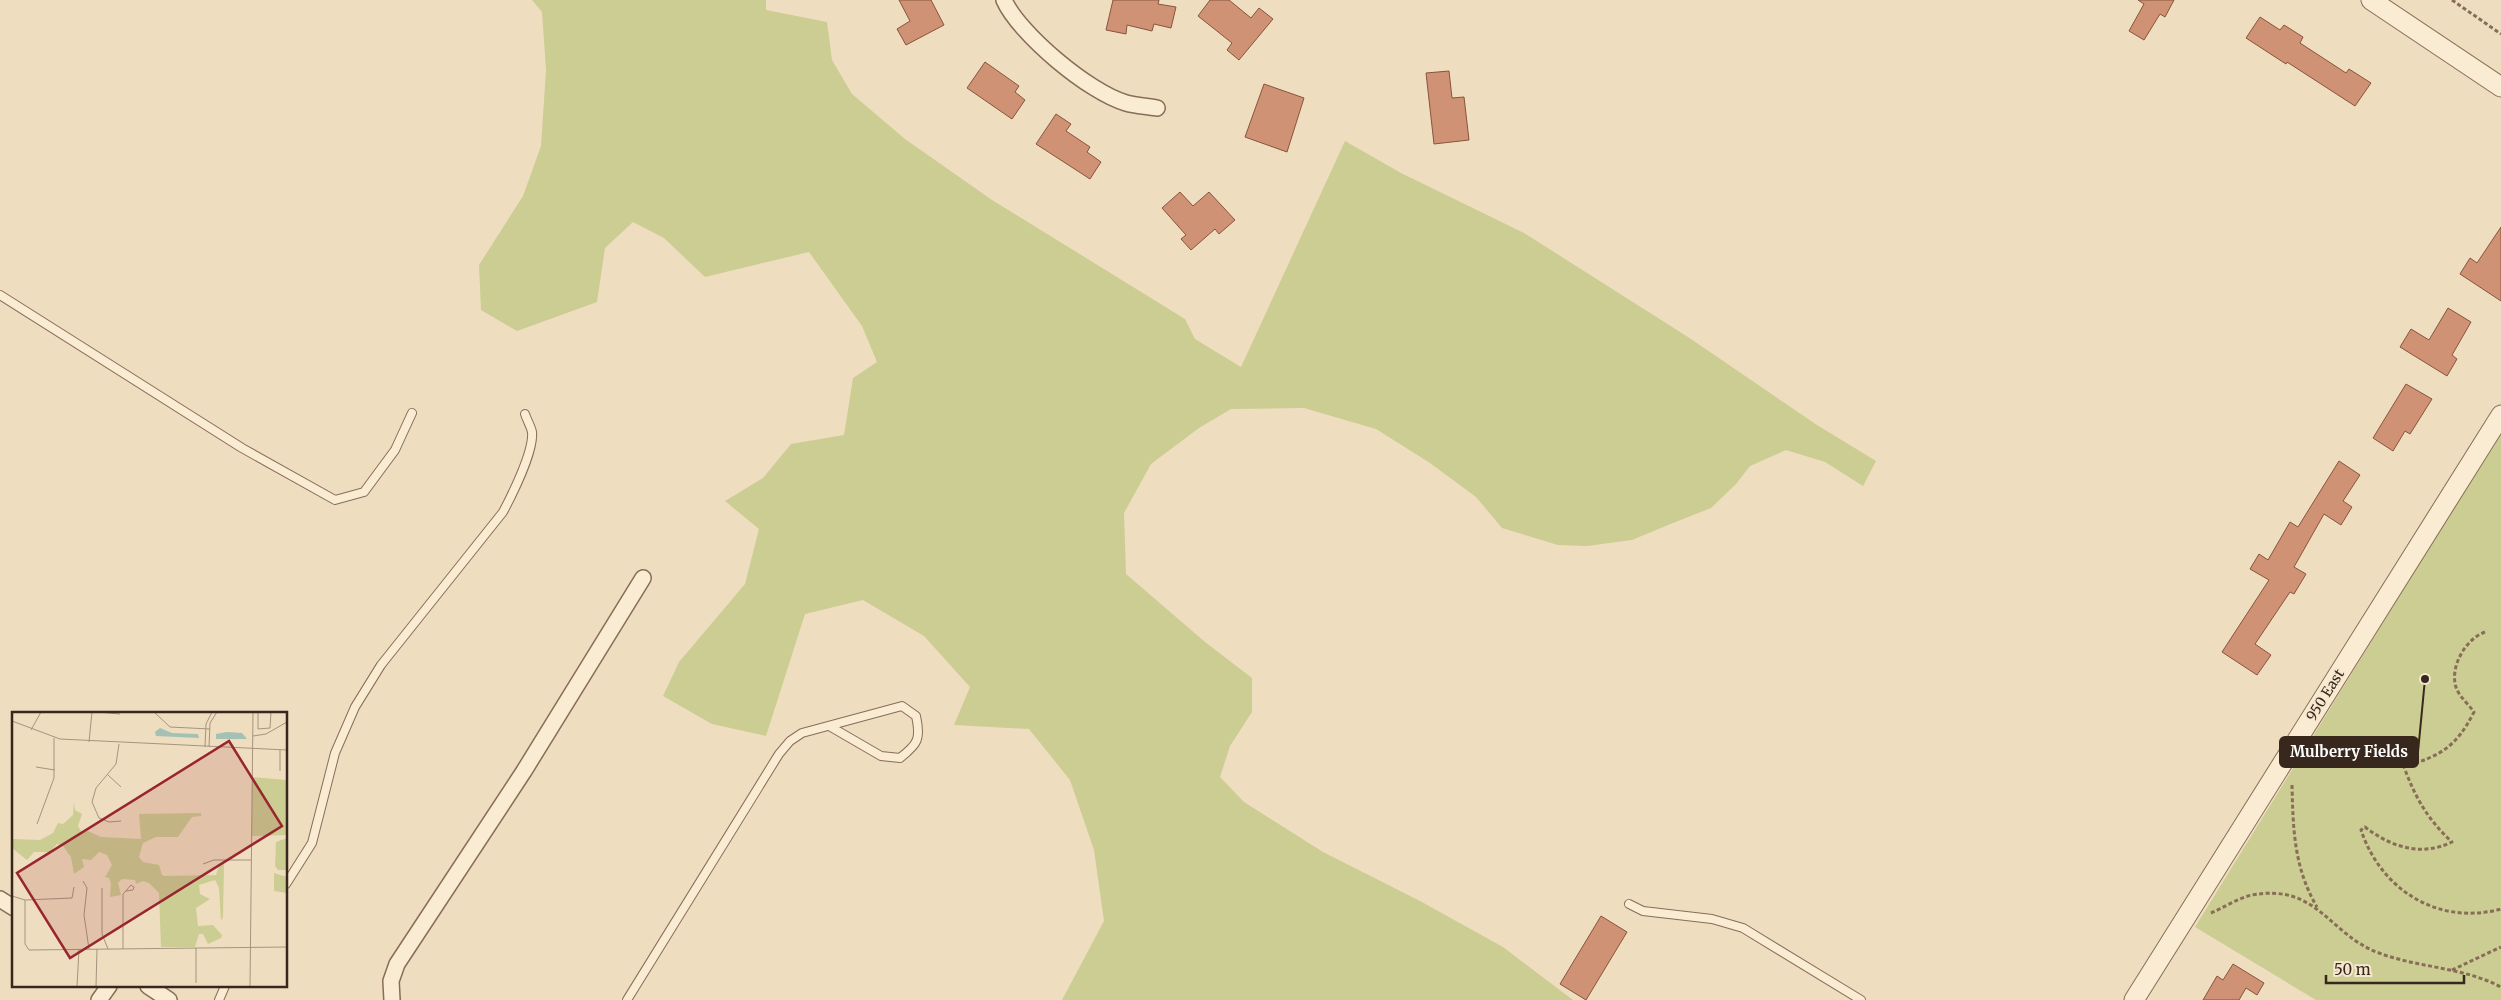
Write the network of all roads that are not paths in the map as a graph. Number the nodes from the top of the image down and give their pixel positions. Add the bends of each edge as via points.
1 (1004, 0) edge
2 (2371, 0) edge
3 (2501, 87) edge
4 (1157, 108) dead end
5 (0, 295) edge
6 (412, 413) dead end
7 (525, 414) dead end
8 (2501, 415) edge
9 (643, 578) dead end
10 (831, 727) junction
11 (288, 881) edge
12 (0, 900) edge
13 (1629, 904) dead end
14 (12, 907) edge
15 (108, 988) edge
16 (151, 988) edge
17 (224, 988) edge
18 (99, 1000) edge
19 (169, 1000) edge
20 (219, 1000) edge
21 (392, 1000) edge
22 (627, 1000) edge
23 (1861, 1000) edge
24 (2134, 1000) edge

1 - 4 street via 1038,43 1090,86 1125,103
2 - 3 street
5 - 6 lane via 242,448 335,500 364,492 395,450
7 - 11 lane via 532,432 515,489 503,512 381,664 355,707 336,752 312,843
8 - 24 street, 950 East
9 - 21 street via 524,770 397,964 391,981
10 - 10 lane via 902,706 916,716 920,734 914,747 900,758 881,756
10 - 22 lane via 802,733 779,754
12 - 14 street
13 - 23 lane via 1643,911 1712,920 1743,928
15 - 18 street
16 - 19 street
17 - 20 lane

